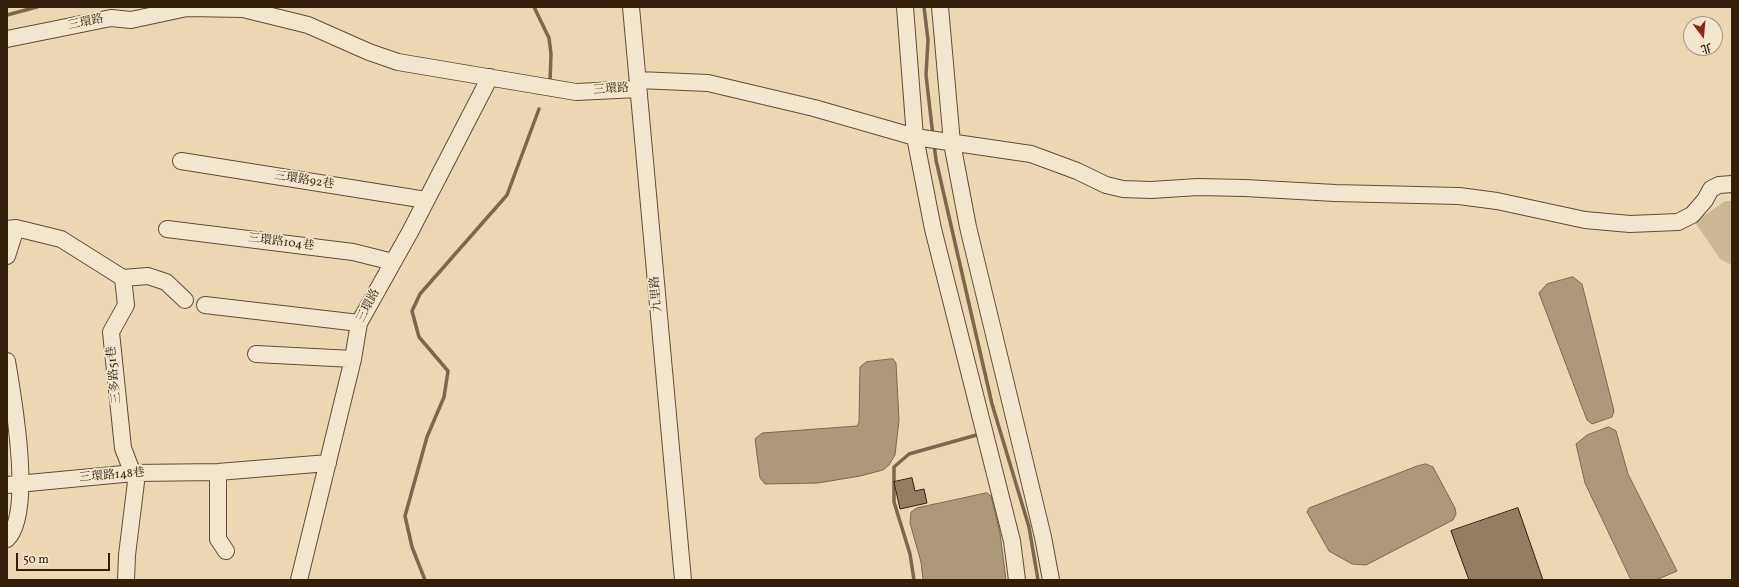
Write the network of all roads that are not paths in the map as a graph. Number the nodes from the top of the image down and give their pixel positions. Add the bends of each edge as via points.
1 (631, 7) edge
2 (905, 7) edge
3 (940, 7) edge
4 (7, 39) edge
5 (490, 76) junction
6 (638, 84) junction
7 (915, 137) junction
8 (952, 143) junction
9 (181, 161) dead end
10 (1732, 184) edge
11 (426, 200) junction
12 (11, 228) edge
13 (167, 229) dead end
14 (7, 256) edge
15 (393, 262) junction
16 (123, 278) junction
17 (185, 300) dead end
18 (204, 305) dead end
19 (359, 323) junction
20 (256, 354) dead end
21 (353, 359) junction
22 (7, 361) edge
23 (10, 393) edge
24 (328, 463) junction
25 (218, 472) junction
26 (134, 473) junction
27 (14, 485) edge
28 (7, 539) edge
29 (226, 551) dead end
30 (126, 580) edge
31 (299, 580) edge
32 (683, 580) edge
33 (1017, 580) edge
34 (1051, 580) edge

1 - 6 street, 九里路
2 - 7 street
3 - 8 street
4 - 5 street, 三環路 via 111,18 131,20 187,8 243,9 308,25 398,62
5 - 6 street, 三環路 via 519,84 576,92
5 - 11 street, 三環路
6 - 7 street, 三環路 via 708,83 814,108
6 - 32 street, 九里路
7 - 8 street, 三環路
7 - 33 street via 933,229 1012,541
8 - 10 street, 三環路 via 1031,154 1106,185 1123,189 1245,188 1459,196 1585,220 1630,224 1678,222 1692,215 1711,189 1719,185
8 - 34 street via 968,228 1043,537
9 - 11 street, 三環路92巷
11 - 15 street, 三環路
12 - 14 street
12 - 16 street via 61,239
13 - 15 street, 三環路104巷 via 353,252
15 - 19 street, 三環路
16 - 17 street via 148,276 166,282
16 - 26 street, 三多路51巷 via 126,305 111,332 123,448
18 - 19 street
19 - 21 street, 三環路
20 - 21 street
21 - 24 street, 三環路
22 - 23 street
23 - 27 street
24 - 25 street, 三環路148巷
24 - 31 street, 三環路
25 - 26 street, 三環路148巷
25 - 29 street via 218,539
26 - 27 street, 三環路148巷
26 - 30 street via 136,482
27 - 28 street via 17,519 13,534

